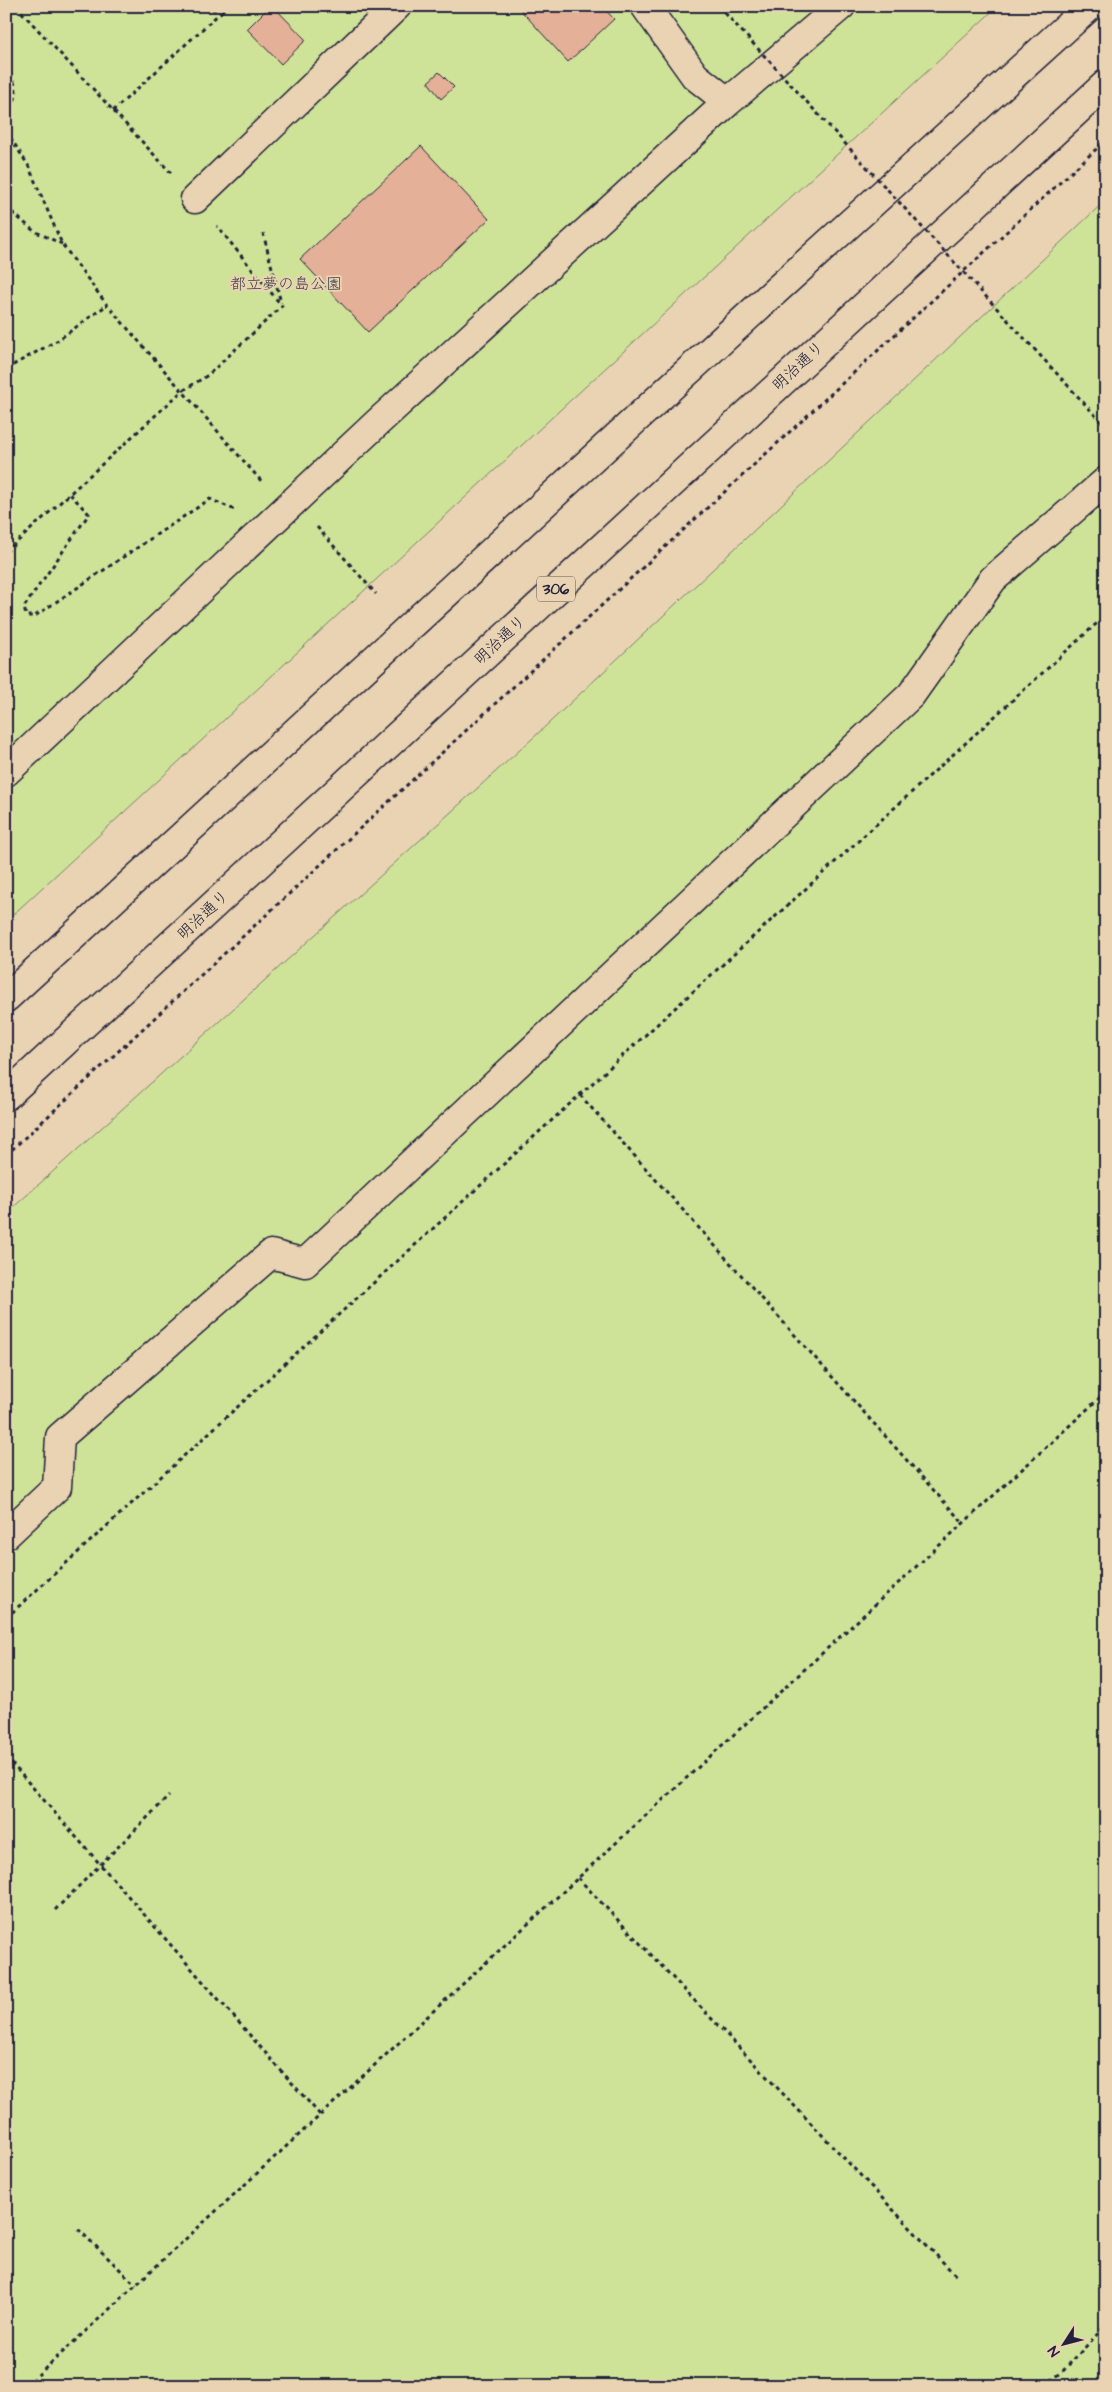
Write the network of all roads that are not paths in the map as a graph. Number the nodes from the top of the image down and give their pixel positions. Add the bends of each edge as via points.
1 (397, 6) edge
2 (645, 6) edge
3 (841, 6) edge
4 (1090, 6) edge
5 (1106, 84) edge
6 (728, 102) junction
7 (195, 199) dead end
8 (1106, 481) edge
9 (6, 772) edge
10 (6, 998) edge
11 (6, 1096) edge
12 (6, 1534) edge

1 - 7 main road
2 - 6 main road via 695,76
3 - 6 main road
4 - 10 main road
5 - 11 main road, 明治通り / 306
6 - 9 main road via 377,423
8 - 12 main road via 993,579 910,695 305,1263 270,1254 60,1437 57,1486

